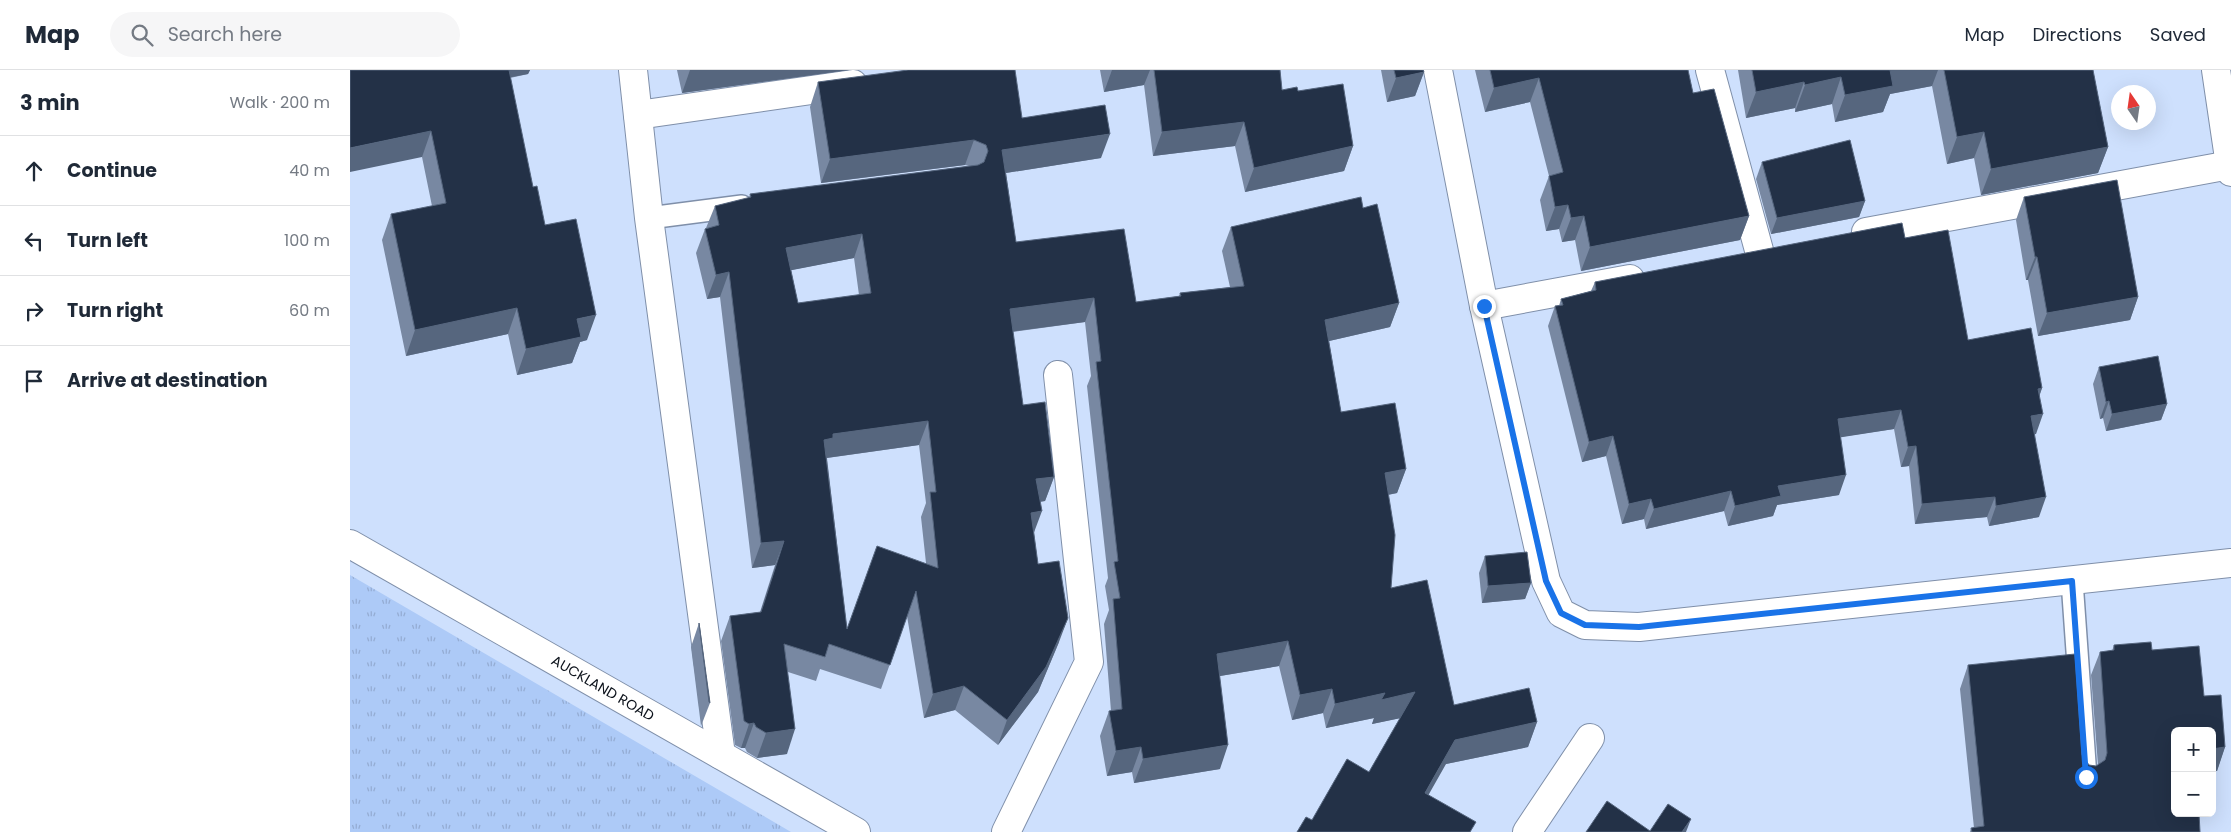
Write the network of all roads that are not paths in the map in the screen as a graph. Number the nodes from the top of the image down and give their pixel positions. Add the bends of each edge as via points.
1 (633, 70) edge
2 (1438, 70) edge
3 (1710, 70) edge
4 (2216, 70) edge
5 (874, 81) edge
6 (638, 115) junction
7 (2230, 168) edge
8 (765, 203) edge
9 (649, 218) junction
10 (1841, 237) edge
11 (1787, 248) edge
12 (1760, 254) junction
13 (1731, 260) edge
14 (1655, 274) edge
15 (1484, 306) junction
16 (1058, 375) dead end
17 (350, 544) edge
18 (2231, 563) edge
19 (2072, 581) junction
20 (1590, 738) dead end
21 (721, 755) junction
22 (2086, 777) edge
23 (856, 832) edge
24 (1006, 832) edge
25 (1527, 832) edge

1 - 6 street
2 - 15 street
3 - 12 street
4 - 7 street
5 - 6 street
6 - 9 street
7 - 10 street
8 - 9 lane
9 - 21 street
11 - 12 street
12 - 13 street
14 - 15 street
15 - 19 street via 1546,581 1561,613 1585,625 1639,627
16 - 24 street via 1089,662
17 - 21 street, AUCKLAND ROAD
18 - 19 street
19 - 22 lane
20 - 25 street
21 - 23 street, AUCKLAND ROAD

